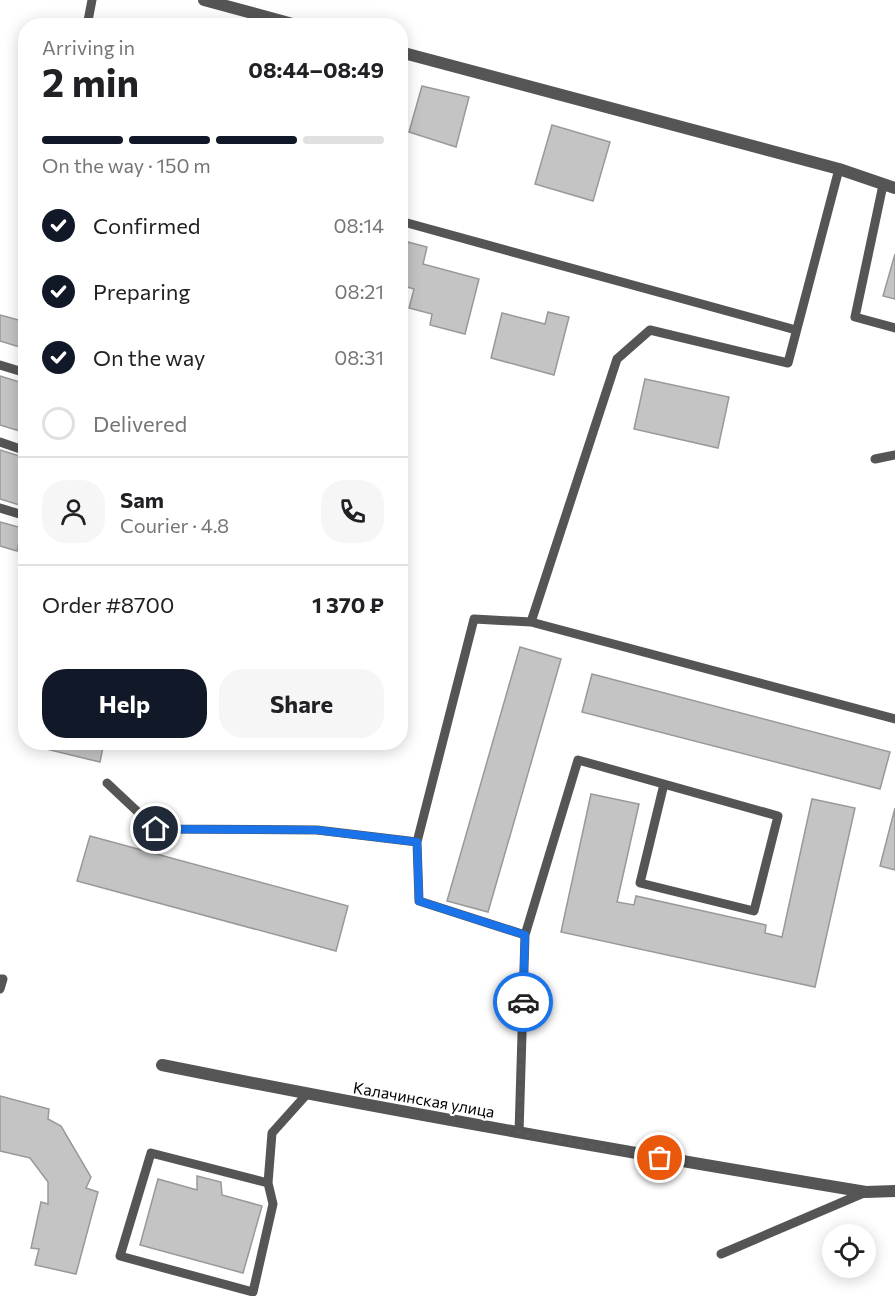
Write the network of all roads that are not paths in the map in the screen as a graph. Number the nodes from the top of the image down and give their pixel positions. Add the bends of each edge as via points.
1 (92, 0) edge
2 (204, 0) edge
3 (89, 18) edge
4 (270, 18) edge
5 (408, 54) edge
6 (840, 169) junction
7 (889, 187) edge
8 (408, 222) edge
9 (895, 328) edge
10 (796, 330) junction
11 (0, 365) edge
12 (18, 371) edge
13 (0, 442) edge
14 (18, 448) edge
15 (895, 455) edge
16 (875, 459) dead end
17 (0, 508) edge
18 (18, 514) edge
19 (531, 622) junction
20 (895, 719) edge
21 (107, 783) dead end
22 (664, 784) junction
23 (417, 842) junction
24 (525, 935) junction
25 (0, 979) edge
26 (0, 989) edge
27 (162, 1065) dead end
28 (307, 1094) junction
29 (519, 1133) junction
30 (268, 1183) junction
31 (895, 1191) edge
32 (866, 1192) junction
33 (721, 1254) dead end

1 - 3 lane
2 - 4 street
5 - 6 street
6 - 7 street
6 - 10 lane
7 - 9 lane via 855,317
8 - 10 lane
10 - 19 lane via 788,363 650,330 617,359
11 - 12 lane
13 - 14 lane
15 - 16 lane
17 - 18 lane
19 - 20 lane
19 - 23 lane via 474,619
21 - 23 lane via 156,829 316,830
22 - 22 lane via 778,816 754,911 640,883
22 - 24 lane via 578,759
23 - 24 lane via 419,901
24 - 29 lane
25 - 26 lane
27 - 28 street, Калачинская улица
28 - 29 street, Калачинская улица
28 - 30 lane via 272,1133
29 - 32 street, Калачинская улица
30 - 30 lane via 273,1204 253,1292 120,1256 151,1153
31 - 32 street, Калачинская улица
32 - 33 lane

